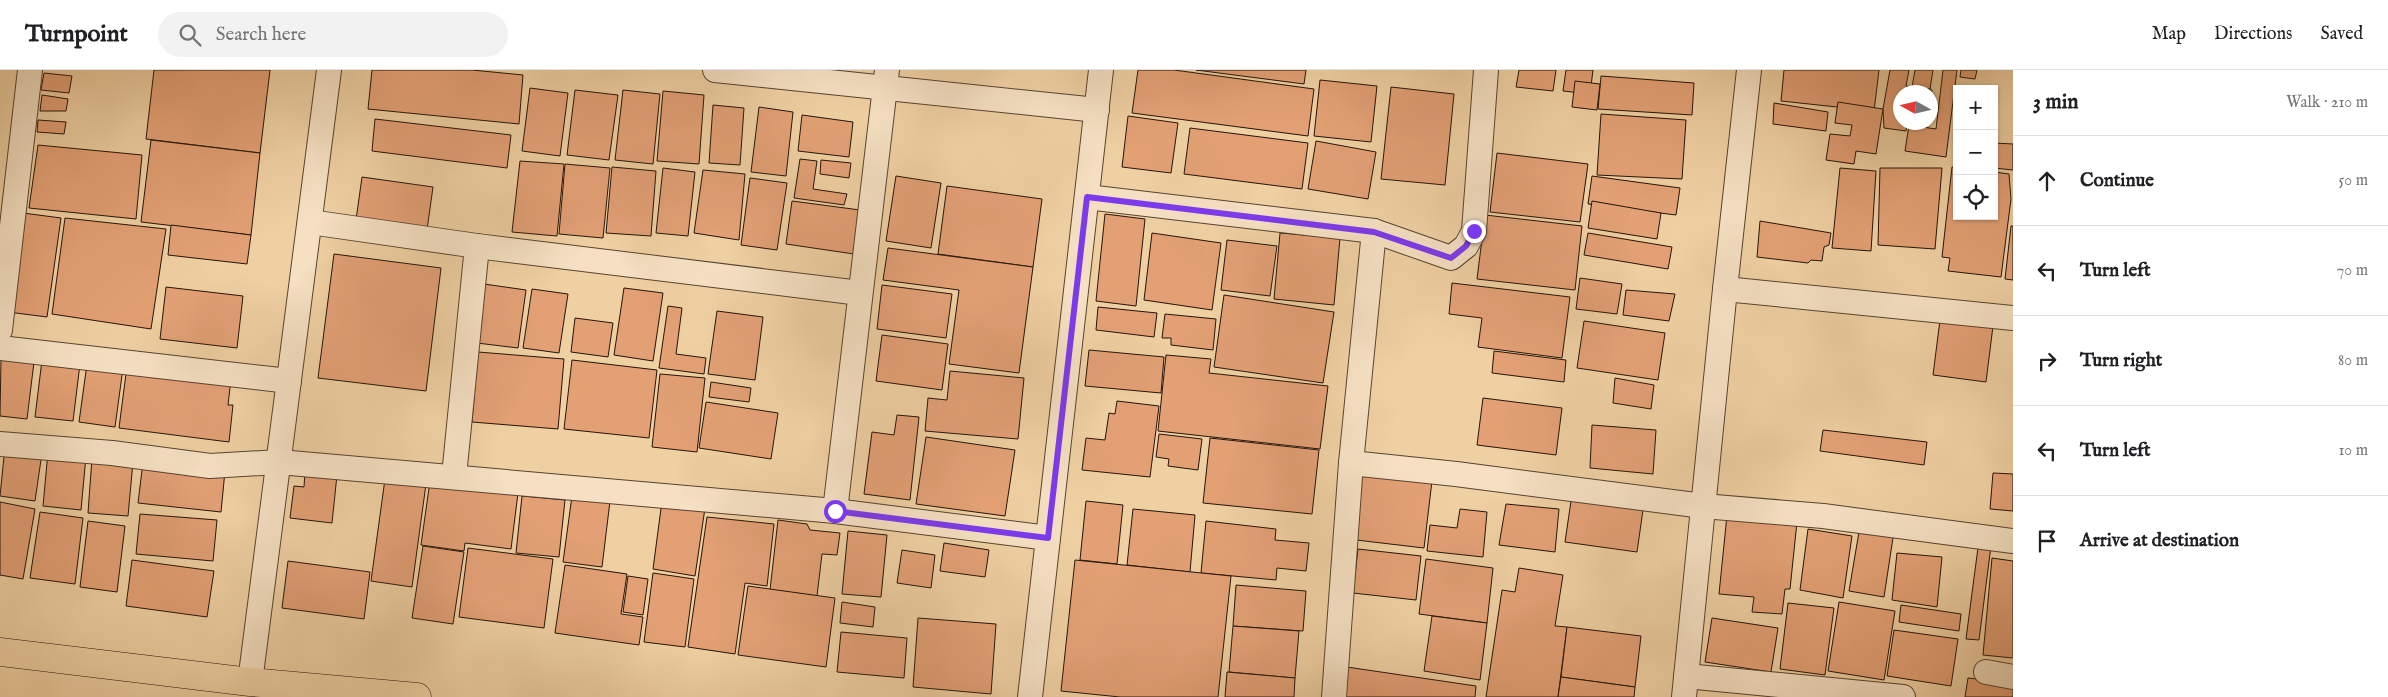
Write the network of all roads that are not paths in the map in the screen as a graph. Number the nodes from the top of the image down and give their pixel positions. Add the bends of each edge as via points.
1 (30, 70) edge
2 (330, 70) edge
3 (714, 70) edge
4 (1102, 70) edge
5 (1486, 70) edge
6 (1749, 70) edge
7 (886, 79) edge
8 (1097, 110) junction
9 (1087, 197) junction
10 (310, 222) junction
11 (1374, 232) junction
12 (477, 246) junction
13 (1725, 289) junction
14 (860, 293) junction
15 (2013, 318) edge
16 (0, 330) edge
17 (0, 348) edge
18 (289, 381) junction
19 (0, 444) edge
20 (278, 462) junction
21 (1350, 464) junction
22 (454, 476) junction
23 (1703, 506) junction
24 (835, 511) junction
25 (1048, 538) junction
26 (2013, 541) edge
27 (0, 652) edge
28 (1986, 672) dead end
29 (2013, 677) edge
30 (250, 682) junction
31 (1685, 687) edge
32 (417, 697) edge
33 (1030, 697) edge
34 (1334, 697) edge
35 (1903, 697) edge

1 - 16 street
2 - 10 street
3 - 7 street
4 - 8 street
5 - 11 street via 1474,231 1466,246 1451,258
6 - 13 street
7 - 8 street
7 - 14 street
8 - 9 street
9 - 11 street
9 - 25 street
10 - 12 street
10 - 18 street
11 - 21 street
12 - 14 street
12 - 22 street
13 - 15 street
13 - 23 street
14 - 24 street
17 - 18 street
18 - 20 street
19 - 20 street via 112,453 210,466
20 - 22 street
20 - 30 street
21 - 23 street via 1456,474
21 - 34 street
22 - 24 street
23 - 26 street via 1823,516
23 - 31 street
24 - 25 street
25 - 33 street
27 - 30 highway
28 - 29 street
30 - 32 highway
31 - 35 street

